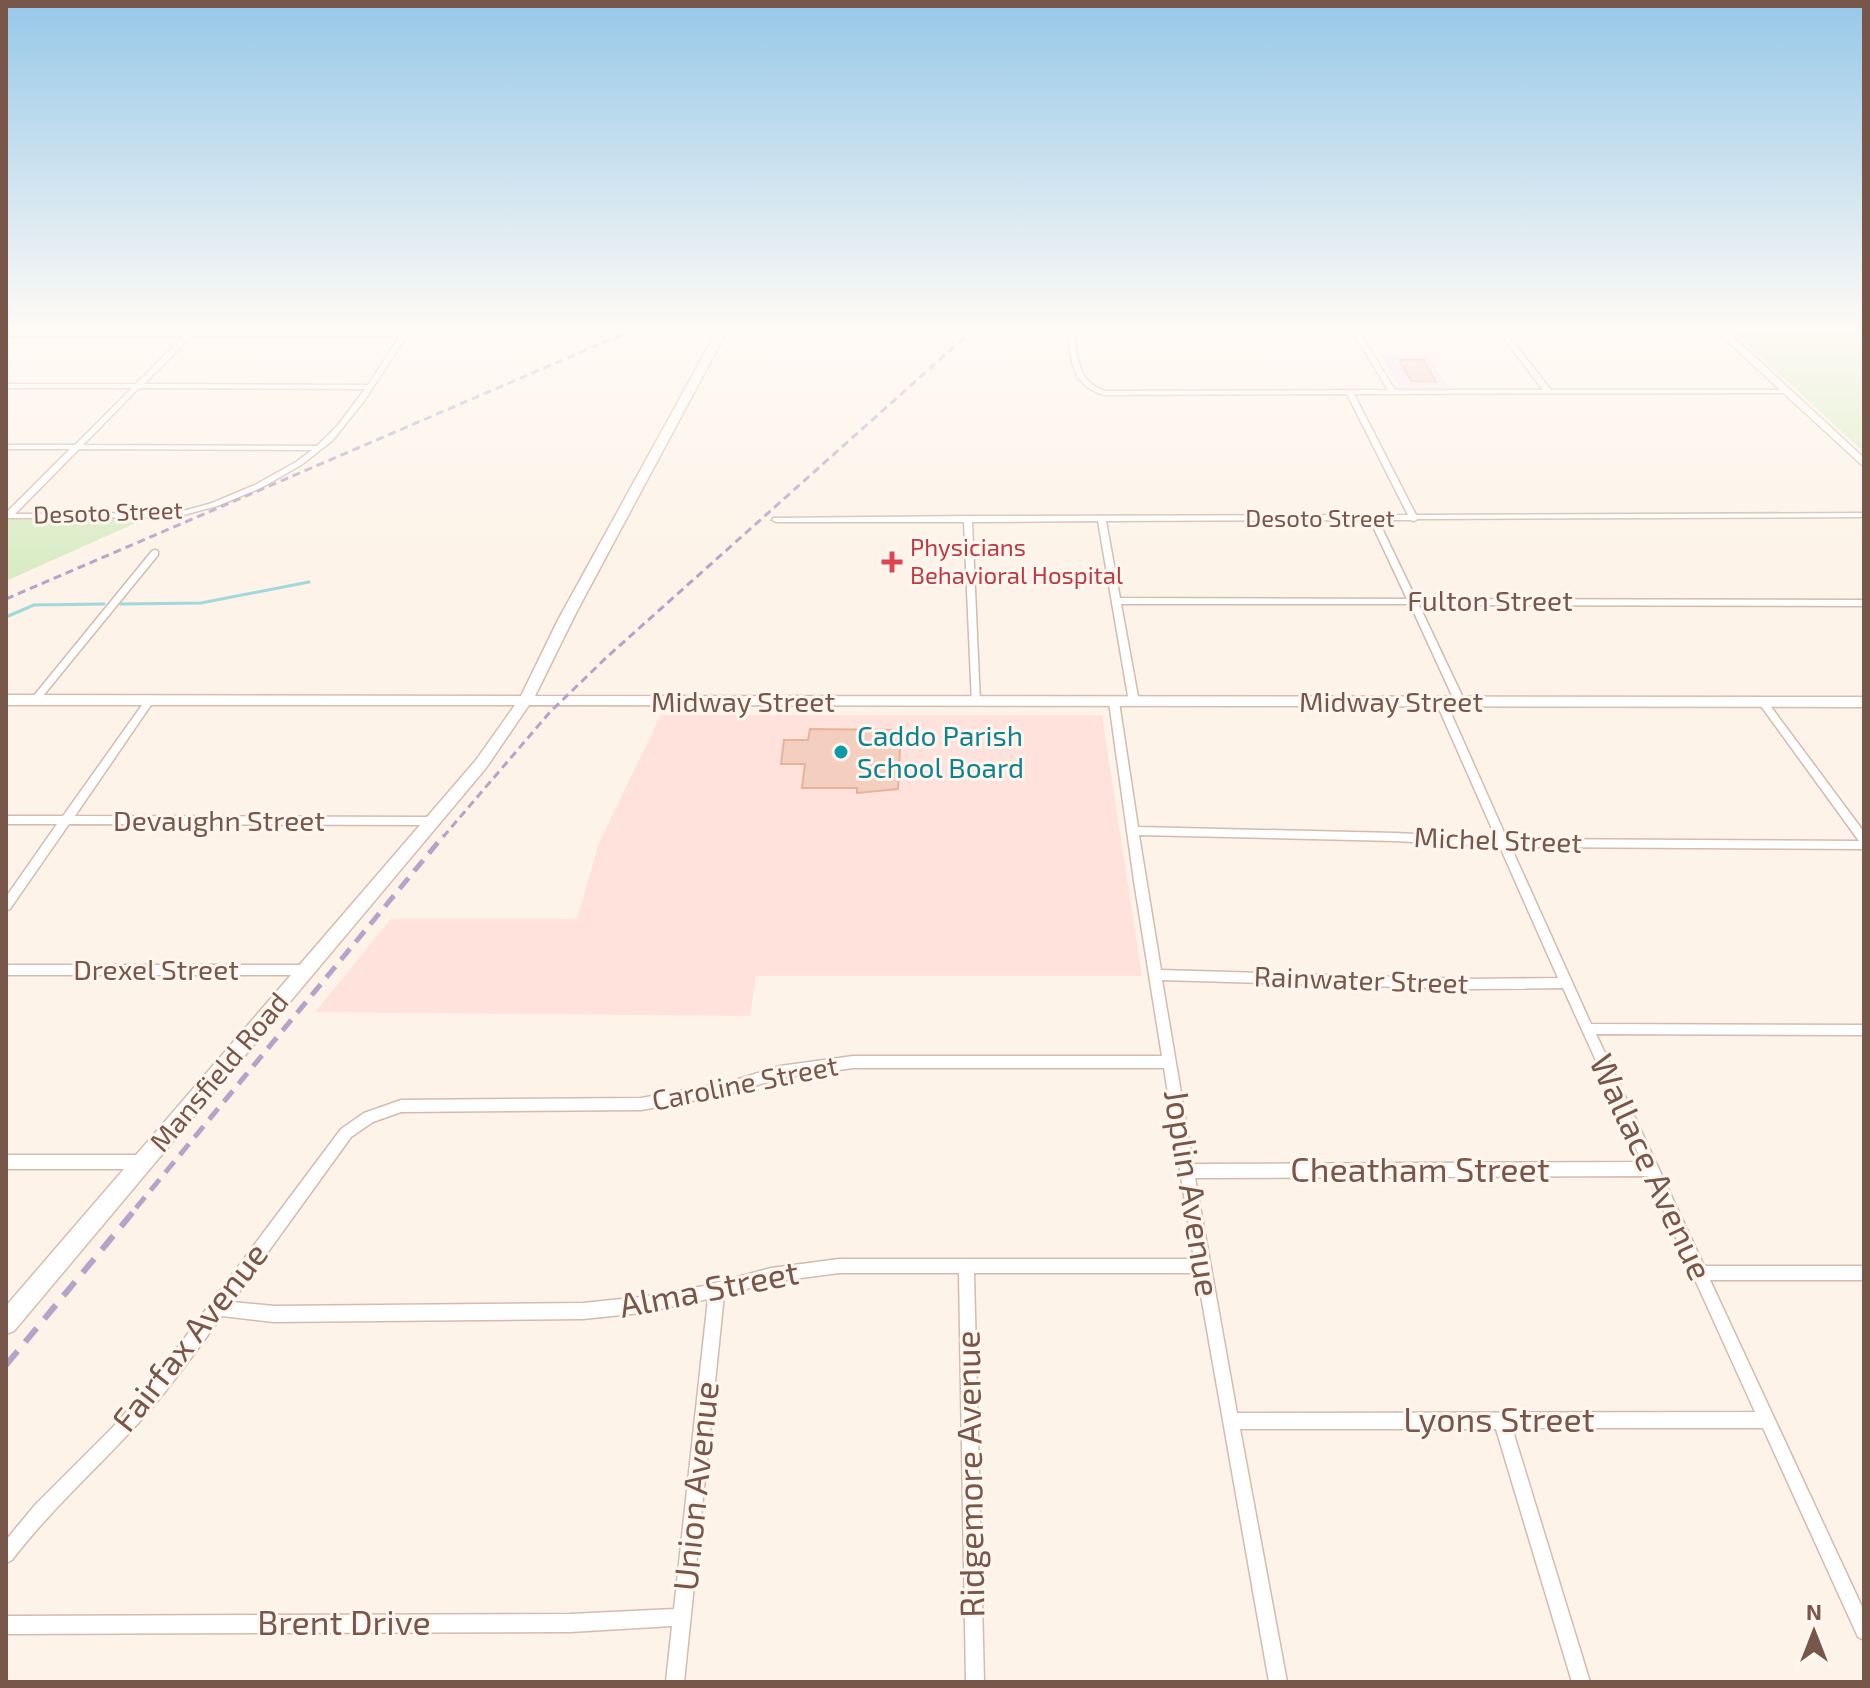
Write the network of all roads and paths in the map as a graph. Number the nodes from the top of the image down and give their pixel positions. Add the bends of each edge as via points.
1 (115, 408) edge
2 (353, 408) edge
3 (681, 408) edge
4 (1358, 408) edge
5 (1803, 408) edge
6 (6, 447) edge
7 (75, 447) junction
8 (320, 448) junction
9 (1864, 464) edge
10 (1864, 515) edge
11 (7, 516) edge
12 (968, 518) junction
13 (1102, 519) junction
14 (1374, 519) junction
15 (1414, 519) junction
16 (776, 520) dead end
17 (155, 553) dead end
18 (1117, 601) junction
19 (1413, 601) junction
20 (1864, 603) edge
21 (6, 700) edge
22 (35, 700) junction
23 (150, 700) junction
24 (520, 701) junction
25 (975, 702) junction
26 (1114, 702) junction
27 (1134, 702) junction
28 (1441, 702) junction
29 (1460, 702) junction
30 (1763, 702) junction
31 (1864, 702) edge
32 (6, 820) edge
33 (66, 820) junction
34 (432, 821) junction
35 (1133, 831) junction
36 (1864, 842) edge
37 (1504, 843) junction
38 (6, 906) edge
39 (6, 970) edge
40 (306, 970) junction
41 (1155, 975) junction
42 (1567, 983) junction
43 (1588, 1029) junction
44 (1864, 1030) edge
45 (1170, 1062) junction
46 (369, 1117) joint
47 (6, 1162) edge
48 (143, 1162) junction
49 (1652, 1169) junction
50 (1188, 1171) junction
51 (966, 1266) junction
52 (1203, 1266) junction
53 (1700, 1273) junction
54 (1864, 1273) edge
55 (717, 1289) junction
56 (216, 1308) junction
57 (6, 1323) edge
58 (1767, 1420) junction
59 (1231, 1421) junction
60 (1502, 1421) junction
61 (6, 1554) edge
62 (682, 1617) junction
63 (1862, 1624) edge
64 (6, 1625) edge
65 (675, 1682) edge
66 (975, 1682) edge
67 (1278, 1682) edge
68 (1581, 1682) edge

1 - 7 street
2 - 8 street, Desoto Street
3 - 24 street, Mansfield Road
4 - 15 street
5 - 9 street
6 - 7 street
7 - 8 street
7 - 11 street
8 - 11 street, Desoto Street via 294,466 176,515
10 - 15 street, Desoto Street
12 - 13 street, Desoto Street
12 - 16 street, Desoto Street
12 - 25 street
13 - 14 street, Desoto Street
13 - 18 street
14 - 15 street, Desoto Street
14 - 19 street
17 - 22 street
18 - 19 street, Fulton Street
18 - 27 street
19 - 20 street, Fulton Street
19 - 29 street
21 - 22 street, Midway Street
22 - 23 street, Midway Street
23 - 24 street, Midway Street
23 - 33 street
24 - 25 street, Midway Street
24 - 34 street, Mansfield Road via 481,764
25 - 26 street, Midway Street
26 - 27 street, Midway Street
26 - 35 street, Joplin Avenue
27 - 28 street, Midway Street
28 - 29 street, Midway Street
28 - 37 street, Wallace Avenue
29 - 30 street, Midway Street
30 - 31 street, Midway Street
30 - 36 street
32 - 33 street, Devaughn Street
33 - 34 street, Devaughn Street
33 - 38 street
34 - 40 street, Mansfield Road
35 - 37 street, Michel Street
35 - 41 street, Joplin Avenue
36 - 37 street, Michel Street
37 - 42 street, Wallace Avenue
39 - 40 street, Drexel Street
40 - 48 street, Mansfield Road
41 - 42 street, Rainwater Street
41 - 45 street, Joplin Avenue
42 - 43 street, Wallace Avenue
43 - 44 street
43 - 49 street, Wallace Avenue
45 - 46 street, Caroline Street via 853,1062 780,1072 729,1088 641,1104 410,1106
45 - 50 street, Joplin Avenue
46 - 56 street, Fairfax Avenue via 346,1133
47 - 48 street
48 - 57 street, Mansfield Road
49 - 50 street, Cheatham Street
49 - 53 street, Wallace Avenue
50 - 52 street, Joplin Avenue
51 - 52 street, Alma Street
51 - 55 street, Alma Street via 805,1269
51 - 66 street, Ridgemore Avenue
52 - 59 street, Joplin Avenue
53 - 54 street
53 - 58 street, Wallace Avenue
55 - 56 street, Alma Street via 583,1311 274,1314
55 - 62 street, Union Avenue
56 - 61 street, Fairfax Avenue via 155,1391 71,1476
58 - 60 street, Lyons Street
58 - 63 street, Wallace Avenue
59 - 60 street, Lyons Street
59 - 67 street, Joplin Avenue
60 - 68 street
62 - 64 street, Brent Drive via 570,1623
62 - 65 street, Union Avenue

